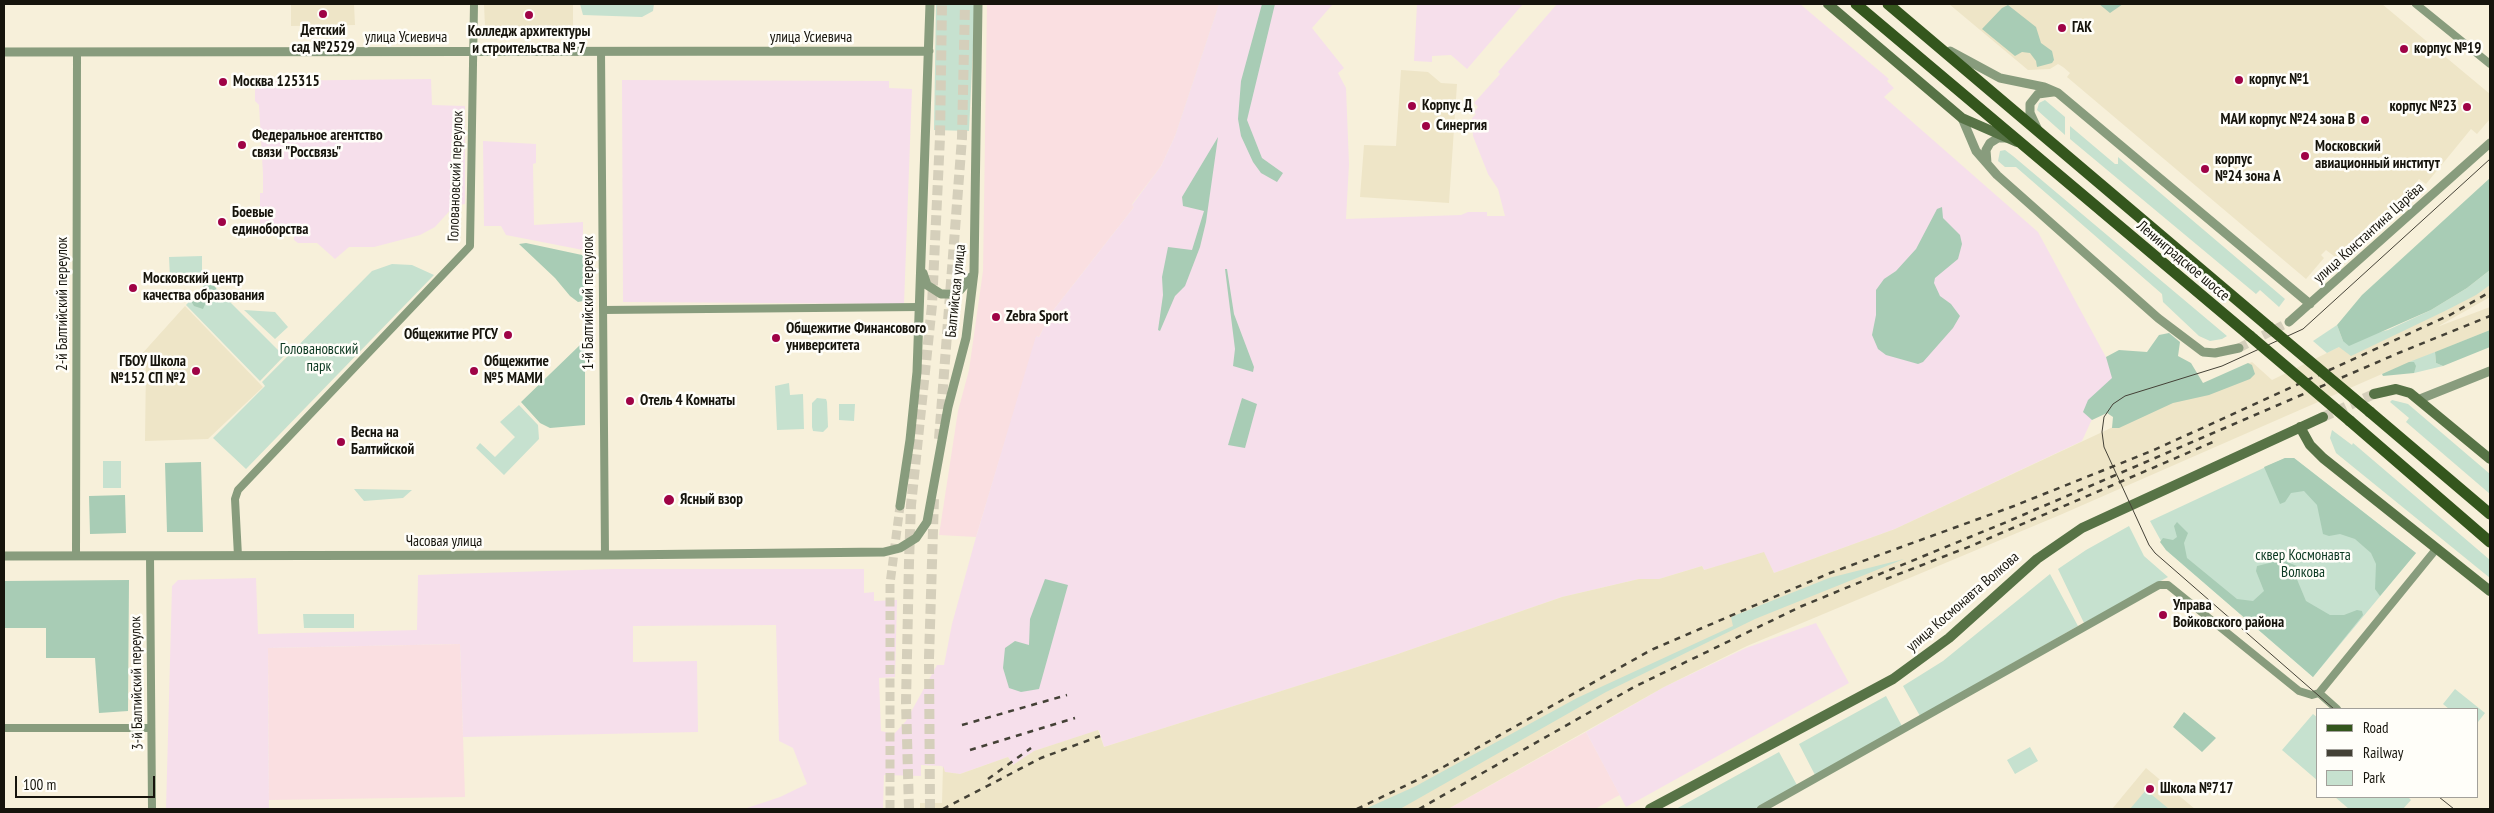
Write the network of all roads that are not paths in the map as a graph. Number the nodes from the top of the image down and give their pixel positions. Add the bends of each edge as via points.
1 (474, 4) edge
2 (930, 4) edge
3 (978, 4) edge
4 (1828, 4) edge
5 (1856, 4) edge
6 (1888, 4) edge
7 (2416, 4) edge
8 (1930, 40) junction
9 (472, 51) junction
10 (601, 51) junction
11 (929, 51) junction
12 (4, 52) edge
13 (77, 52) junction
14 (2490, 64) edge
15 (2058, 93) junction
16 (1962, 118) junction
17 (2040, 133) junction
18 (2006, 138) junction
19 (2019, 142) junction
20 (2490, 144) edge
21 (1992, 169) junction
22 (921, 266) junction
23 (974, 272) junction
24 (2310, 304) junction
25 (919, 307) junction
26 (603, 310) junction
27 (2289, 322) tunnel mouth
28 (2239, 348) tunnel mouth
29 (2490, 371) edge
30 (2374, 394) tunnel mouth
31 (2420, 400) junction
32 (2323, 417) tunnel mouth
33 (2300, 427) junction
34 (2490, 459) edge
35 (900, 506) tunnel mouth
36 (2490, 514) edge
37 (2490, 542) edge
38 (2437, 548) junction
39 (884, 552) joint
40 (605, 555) junction
41 (4, 556) edge
42 (76, 556) junction
43 (150, 556) junction
44 (238, 556) junction
45 (2490, 591) edge
46 (2319, 693) junction
47 (2336, 708) edge
48 (4, 728) edge
49 (151, 728) junction
50 (152, 809) edge
51 (1650, 809) edge
52 (1761, 809) edge

1 - 9 street, Головановский переулок
2 - 11 street
3 - 23 street, Балтийская улица
4 - 16 main road
5 - 19 main road, Ленинградское шоссе
6 - 8 main road, Ленинградское шоссе
7 - 14 street
8 - 15 street via 2000,78
8 - 17 main road, Ленинградское шоссе
9 - 10 street, улица Усиевича
9 - 13 street, улица Усиевича
9 - 44 street, Головановский переулок via 470,246 238,490 235,499
10 - 11 street, улица Усиевича
10 - 26 street, 1-й Балтийский переулок
11 - 22 street
12 - 13 street, улица Усиевича
13 - 42 street, 2-й Балтийский переулок
15 - 17 street via 2038,94 2030,104 2030,113
15 - 24 street
16 - 18 main road
16 - 21 street via 1976,151
17 - 36 main road, Ленинградское шоссе, bridge
18 - 19 main road
18 - 21 street via 1994,140 1986,150 1986,159
19 - 37 main road, Ленинградское шоссе, bridge
20 - 24 street, улица Константина Царёва
21 - 28 street via 2197,350 2215,353
22 - 23 street via 927,286 941,294 960,290
22 - 25 street
23 - 39 street, Балтийская улица via 966,338 948,407 927,522 916,538 900,548
24 - 27 street, улица Константина Царёва
25 - 26 street
25 - 35 street via 910,440
26 - 40 street, 1-й Балтийский переулок
29 - 31 street
30 - 31 main road via 2396,389
31 - 34 main road
32 - 33 main road, улица Космонавта Волкова
33 - 38 main road via 2310,445 2323,458
33 - 51 main road, улица Космонавта Волкова via 2082,528 2037,559 1942,643 1893,679
38 - 45 main road
38 - 46 street
39 - 40 street, Часовая улица
40 - 44 street, Часовая улица
41 - 42 street, Часовая улица
42 - 43 street, Часовая улица
43 - 44 street, Часовая улица
43 - 49 street, 3-й Балтийский переулок
46 - 47 street
46 - 52 street via 2312,695 2298,691 2168,585 2159,585
48 - 49 street
49 - 50 street, 3-й Балтийский переулок

